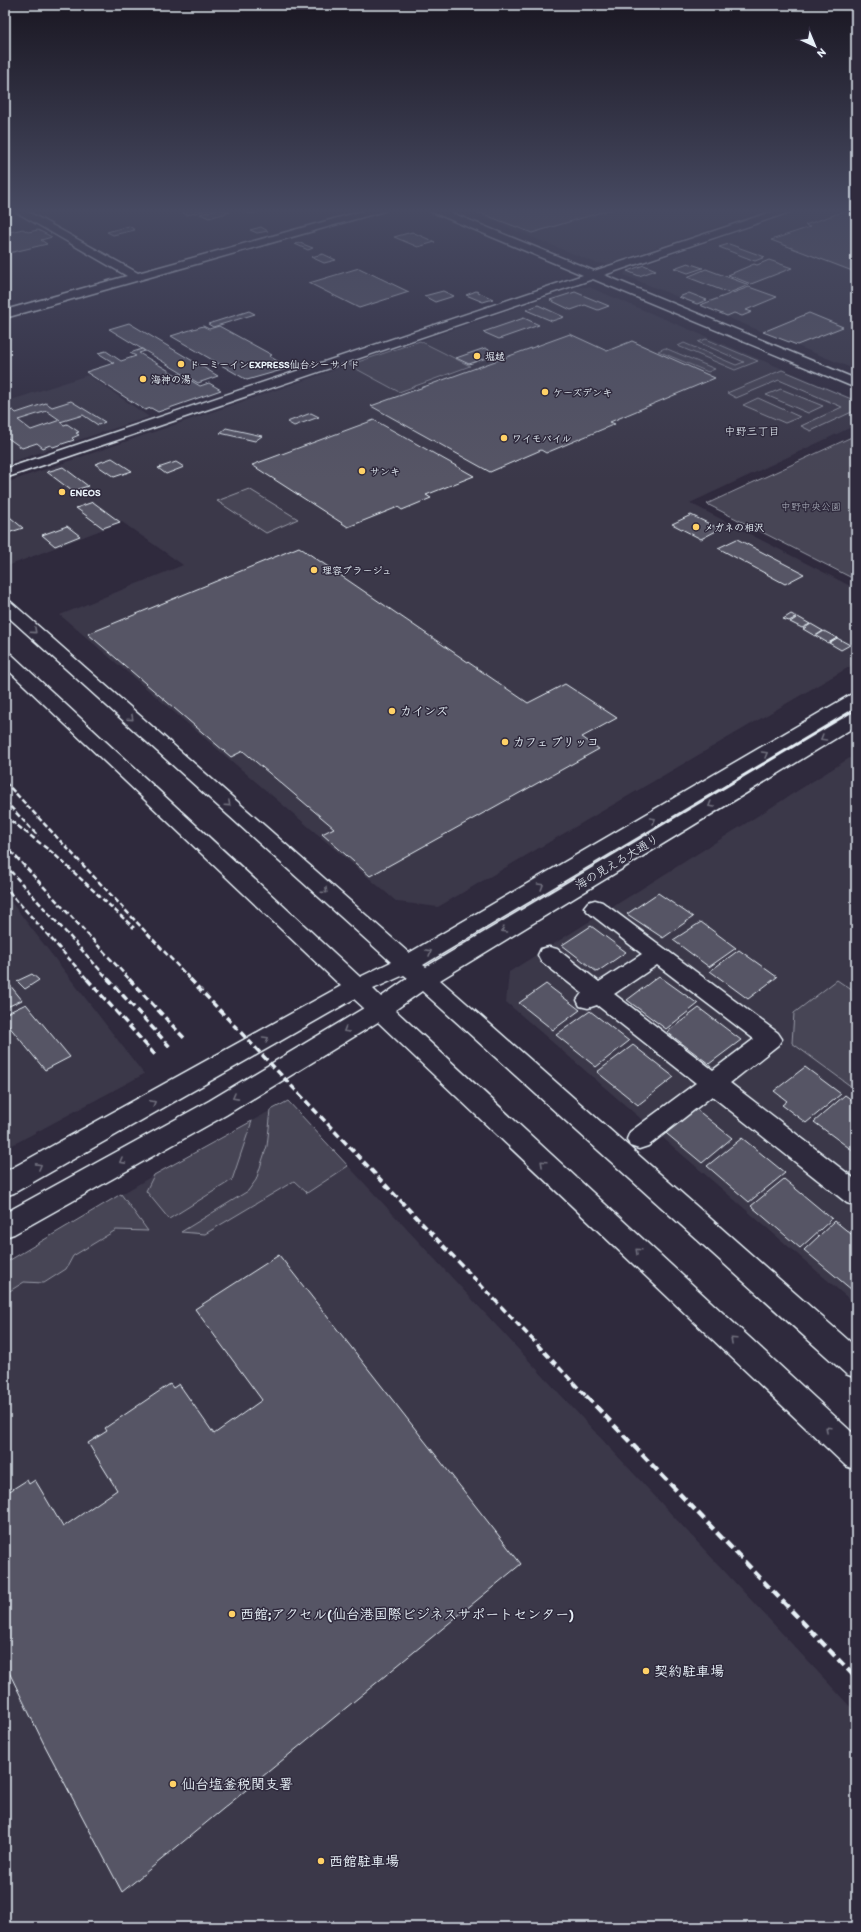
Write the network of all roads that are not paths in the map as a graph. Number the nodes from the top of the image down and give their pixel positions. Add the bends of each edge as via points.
1 (58, 299) edge
2 (522, 299) edge
3 (652, 299) edge
4 (5, 314) edge
5 (856, 384) edge
6 (5, 474) edge
7 (5, 605) edge
8 (5, 658) edge
9 (856, 699) edge
10 (856, 718) edge
11 (595, 907) dead end
12 (658, 954) junction
13 (549, 955) dead end
14 (407, 964) junction
15 (424, 979) junction
16 (356, 988) junction
17 (593, 996) junction
18 (380, 1010) junction
19 (713, 1082) junction
20 (638, 1139) dead end
21 (5, 1185) edge
22 (856, 1195) edge
23 (5, 1226) edge
24 (856, 1365) edge
25 (856, 1456) edge

1 - 4 street
2 - 6 street
3 - 5 street
7 -> 14 street
8 - 16 street
14 -> 9 street
10 -> 15 street, 海の見える大通り
11 - 12 street
12 - 17 street
12 - 19 street via 770,1039
13 - 17 street
14 - 15 street
14 - 16 street
15 - 18 street, 海の見える大通り
15 - 24 street
16 - 18 street
21 -> 16 street
17 - 19 street
18 -> 23 street, 海の見える大通り via 250,1088
25 -> 18 street
19 - 20 street
19 - 22 street

